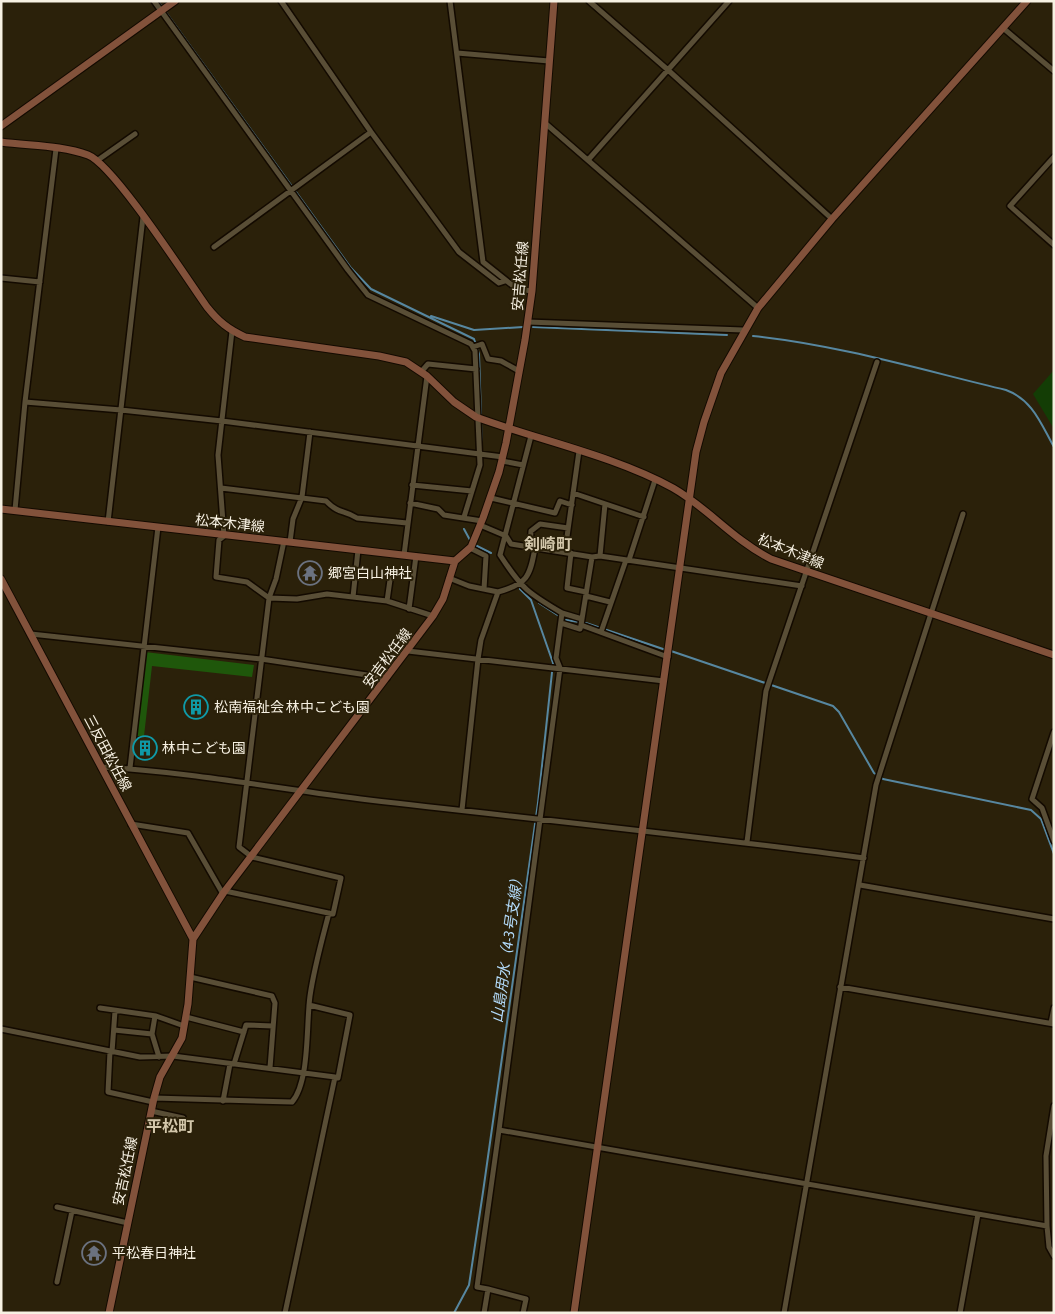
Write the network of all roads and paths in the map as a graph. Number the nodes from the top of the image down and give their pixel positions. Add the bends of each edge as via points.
1 (154, 1) edge
2 (281, 1) edge
3 (450, 1) edge
4 (554, 1) edge
5 (589, 1) edge
6 (729, 1) edge
7 (1027, 1) edge
8 (172, 4) edge
9 (161, 12) junction
10 (1004, 28) junction
11 (457, 53) junction
12 (549, 61) junction
13 (668, 70) junction
14 (1054, 71) edge
15 (544, 123) junction
16 (1, 126) edge
17 (371, 132) junction
18 (135, 134) dead end
19 (1, 142) edge
20 (56, 149) junction
21 (1054, 158) edge
22 (98, 160) junction
23 (588, 160) junction
24 (293, 188) junction
25 (143, 217) junction
26 (832, 219) junction
27 (1054, 245) edge
28 (214, 247) dead end
29 (1, 278) edge
30 (505, 281) junction
31 (40, 282) junction
32 (532, 291) junction
33 (758, 308) junction
34 (528, 322) junction
35 (743, 330) junction
36 (232, 331) junction
37 (473, 347) junction
38 (877, 362) dead end
39 (476, 369) junction
40 (520, 371) junction
41 (424, 374) junction
42 (25, 402) junction
43 (121, 410) junction
44 (480, 418) junction
45 (222, 421) junction
46 (508, 428) junction
47 (310, 432) junction
48 (531, 436) junction
49 (417, 446) junction
50 (579, 451) junction
51 (482, 454) junction
52 (502, 459) junction
53 (523, 465) junction
54 (655, 480) junction
55 (412, 485) junction
56 (221, 488) junction
57 (472, 491) junction
58 (573, 493) junction
59 (302, 497) junction
60 (491, 498) junction
61 (691, 500) junction
62 (410, 503) junction
63 (605, 504) junction
64 (515, 505) junction
65 (572, 505) junction
66 (1, 508) edge
67 (15, 510) junction
68 (541, 511) junction
69 (963, 514) dead end
70 (464, 517) junction
71 (644, 517) junction
72 (108, 522) junction
73 (407, 523) junction
74 (481, 523) junction
75 (540, 524) junction
76 (158, 528) junction
77 (568, 528) junction
78 (224, 536) junction
79 (506, 536) junction
80 (287, 542) junction
81 (470, 547) junction
82 (532, 547) junction
83 (358, 550) junction
84 (565, 551) junction
85 (571, 553) junction
86 (404, 555) junction
87 (416, 556) junction
88 (600, 556) junction
89 (592, 557) junction
90 (627, 560) junction
91 (455, 561) junction
92 (681, 568) junction
93 (807, 572) junction
94 (391, 573) dead end
95 (450, 578) junction
96 (1, 579) edge
97 (519, 584) junction
98 (802, 586) junction
99 (484, 589) junction
100 (498, 592) junction
101 (586, 594) junction
102 (269, 598) junction
103 (353, 598) junction
104 (387, 601) junction
105 (610, 602) junction
106 (409, 609) junction
107 (562, 613) junction
108 (433, 616) junction
109 (933, 616) junction
110 (561, 623) junction
111 (582, 623) junction
112 (601, 632) junction
113 (31, 634) junction
114 (144, 645) junction
115 (408, 651) junction
116 (1054, 655) edge
117 (668, 656) junction
118 (261, 658) junction
119 (478, 659) junction
120 (555, 668) junction
121 (389, 678) junction
122 (664, 681) junction
123 (1054, 732) edge
124 (100, 767) junction
125 (130, 768) junction
126 (246, 782) junction
127 (301, 791) junction
128 (462, 810) junction
129 (540, 818) junction
130 (131, 824) junction
131 (643, 830) junction
132 (1054, 841) edge
133 (747, 842) junction
134 (252, 857) junction
135 (864, 858) junction
136 (860, 885) junction
137 (224, 892) junction
138 (329, 913) junction
139 (1054, 919) edge
140 (192, 939) junction
141 (190, 977) junction
142 (840, 987) junction
143 (309, 1005) junction
144 (100, 1008) dead end
145 (1054, 1008) edge
146 (115, 1011) junction
147 (155, 1016) junction
148 (186, 1017) junction
149 (1052, 1024) edge
150 (184, 1026) junction
151 (273, 1026) junction
152 (1, 1029) edge
153 (114, 1030) junction
154 (244, 1032) junction
155 (152, 1034) junction
156 (111, 1051) junction
157 (158, 1056) junction
158 (173, 1056) junction
159 (232, 1064) junction
160 (270, 1068) junction
161 (303, 1071) junction
162 (338, 1078) dead end
163 (154, 1100) junction
164 (223, 1100) junction
165 (1054, 1106) edge
166 (151, 1111) junction
167 (183, 1118) dead end
168 (499, 1130) junction
169 (598, 1147) junction
170 (807, 1184) junction
171 (57, 1207) dead end
172 (72, 1211) junction
173 (978, 1214) junction
174 (128, 1222) junction
175 (1047, 1226) junction
176 (1054, 1256) edge
177 (57, 1282) dead end
178 (488, 1289) junction
179 (109, 1313) edge
180 (285, 1313) edge
181 (484, 1313) edge
182 (523, 1313) edge
183 (574, 1313) edge
184 (784, 1313) edge
185 (960, 1313) edge

1 - 9 street
2 - 17 street
3 - 11 street
4 - 12 main road, 安吉松任線
5 - 13 street
6 - 13 street
7 - 10 main road
8 - 9 main road
9 - 16 main road
9 - 24 street
10 - 14 street
10 - 26 main road
11 - 12 street
11 - 30 street via 483,262
12 - 15 main road, 安吉松任線
13 - 23 street
13 - 26 street
15 - 23 street
15 - 32 main road, 安吉松任線
17 - 24 street
17 - 30 street via 459,252 499,283
18 - 22 street
19 - 20 main road
20 - 22 main road
20 - 31 street
21 - 27 street via 1010,206
22 - 25 main road
23 - 33 street
24 - 28 street
24 - 37 street via 368,296
25 - 36 main road via 207,307 222,325
25 - 43 street
26 - 33 main road
29 - 31 street
30 - 32 street via 518,289
31 - 42 street
32 - 34 main road, 安吉松任線
33 - 35 main road
34 - 35 street
34 - 40 main road, 安吉松任線
35 - 61 main road via 720,373 704,422 696,452
36 - 41 main road, 松本木津線 via 245,337 396,358
36 - 45 street
37 - 39 street
37 - 40 street via 485,346 488,359 501,361
38 - 93 street
39 - 41 street via 428,364
39 - 44 street
40 - 46 main road, 安吉松任線
41 - 44 main road, 松本木津線 via 454,402
41 - 49 street
42 - 43 street
42 - 67 street
43 - 45 street
43 - 72 street
44 - 46 main road, 松本木津線
44 - 51 street
45 - 47 street
45 - 56 street via 218,455
46 - 48 main road, 松本木津線
46 - 52 main road, 安吉松任線
47 - 49 street
47 - 59 street
48 - 50 main road, 松本木津線
48 - 53 street
49 - 51 street
49 - 55 street
50 - 54 main road, 松本木津線
50 - 58 street
51 - 52 street
51 - 57 street
52 - 53 street
52 - 60 main road, 安吉松任線
53 - 64 street
54 - 61 main road, 松本木津線
54 - 71 street
55 - 57 street
55 - 62 street
56 - 59 street
56 - 78 street
57 - 70 street
58 - 63 street
58 - 65 street
59 - 73 street via 326,501 337,512 358,518
59 - 80 street
60 - 64 street
60 - 74 main road, 安吉松任線
61 - 92 main road
61 - 93 main road, 松本木津線 via 750,548
62 - 70 street via 438,509 444,515
62 - 73 street
63 - 71 street
63 - 88 street
64 - 68 street
64 - 79 street
65 - 68 street via 560,500 555,513
65 - 77 street
66 - 67 main road, 松本木津線
67 - 72 main road, 松本木津線
68 - 75 street
69 - 109 street
70 - 74 street
71 - 90 street
72 - 76 main road, 松本木津線
73 - 86 street
74 - 79 street
74 - 81 main road, 安吉松任線
75 - 77 street
75 - 82 street via 531,531
76 - 78 main road, 松本木津線
76 - 114 street
77 - 84 street
78 - 80 main road, 松本木津線
78 - 102 street via 220,540 216,577 247,582
79 - 82 street via 511,544
79 - 97 street via 500,555
80 - 83 main road, 松本木津線
80 - 102 street
81 - 91 main road, 安吉松任線
81 - 99 street via 486,556
82 - 84 street
82 - 97 street via 531,570
83 - 86 main road, 松本木津線
83 - 103 street
84 - 85 street
85 - 89 street
85 - 101 street via 567,588
86 - 87 main road, 松本木津線
87 - 91 main road, 松本木津線
87 - 106 street
88 - 89 street
88 - 90 street
89 - 101 street
90 - 92 street
90 - 105 street
91 - 95 main road, 安吉松任線
92 - 98 street
92 - 117 main road
93 - 98 street
93 - 109 main road, 松本木津線
94 - 104 street
95 - 99 street
95 - 108 main road, 安吉松任線
96 - 113 main road, 三反田松任線
97 - 100 street
97 - 107 street
98 - 133 street via 769,684
99 - 100 street
100 - 119 street
101 - 105 street
101 - 111 street
102 - 103 street via 297,599 327,594
102 - 118 street
103 - 104 street
104 - 106 street
105 - 112 street
106 - 108 street
107 - 110 street
107 - 111 street
108 - 115 main road, 安吉松任線
109 - 116 main road, 松本木津線
109 - 135 street via 878,781
110 - 111 street via 580,630
110 - 120 street
111 - 112 street
112 - 117 street
113 - 114 street
113 - 124 main road, 三反田松任線
114 - 118 street
114 - 125 street
115 - 119 street
115 - 121 main road, 安吉松任線
117 - 122 main road
118 - 121 street
118 - 126 street
119 - 120 street
119 - 128 street
120 - 122 street
120 - 129 street
121 - 127 main road, 安吉松任線
122 - 131 main road
123 - 132 street via 1032,800 1042,808
124 - 125 street
124 - 130 main road, 三反田松任線
125 - 126 street
126 - 127 street
126 - 134 street via 239,847
127 - 128 street
127 - 134 main road, 安吉松任線
128 - 129 street
129 - 131 street
129 - 168 street
130 - 137 street via 188,833
130 - 140 main road, 三反田松任線
131 - 133 street
131 - 169 main road
133 - 135 street
134 - 137 main road, 安吉松任線
134 - 138 street via 341,878 334,914
135 - 136 street
136 - 139 street
136 - 142 street
137 - 138 street
137 - 140 main road, 安吉松任線
138 - 143 street
140 - 141 main road, 安吉松任線
141 - 148 main road, 安吉松任線
141 - 151 street via 270,994 275,1003
142 - 149 street
142 - 170 street
143 - 161 street
143 - 162 street via 350,1016
144 - 146 street
145 - 149 street
146 - 147 street
146 - 153 street
147 - 150 street
147 - 155 street
148 - 150 main road, 安吉松任線
148 - 154 street
150 - 158 main road, 安吉松任線
151 - 154 street via 246,1024
151 - 160 street
152 - 156 street
153 - 155 street
153 - 156 street
154 - 159 street
155 - 157 street
156 - 157 street via 140,1058
156 - 163 street via 108,1092
157 - 158 street
158 - 159 street
158 - 163 main road, 安吉松任線 via 160,1077
159 - 160 street
159 - 164 street
160 - 161 street
161 - 164 street via 298,1095 292,1102
161 - 180 street via 335,1077
163 - 164 street
163 - 166 main road, 安吉松任線
165 - 175 street via 1046,1156
166 - 167 street
166 - 174 main road, 安吉松任線
168 - 169 street
168 - 178 street via 477,1287
169 - 170 street
169 - 183 main road
170 - 173 street
170 - 184 street
171 - 172 street
172 - 174 street
172 - 177 street
173 - 175 street
173 - 185 street
174 - 179 main road, 安吉松任線
175 - 176 street via 1049,1248
178 - 181 street
178 - 182 street via 526,1299

